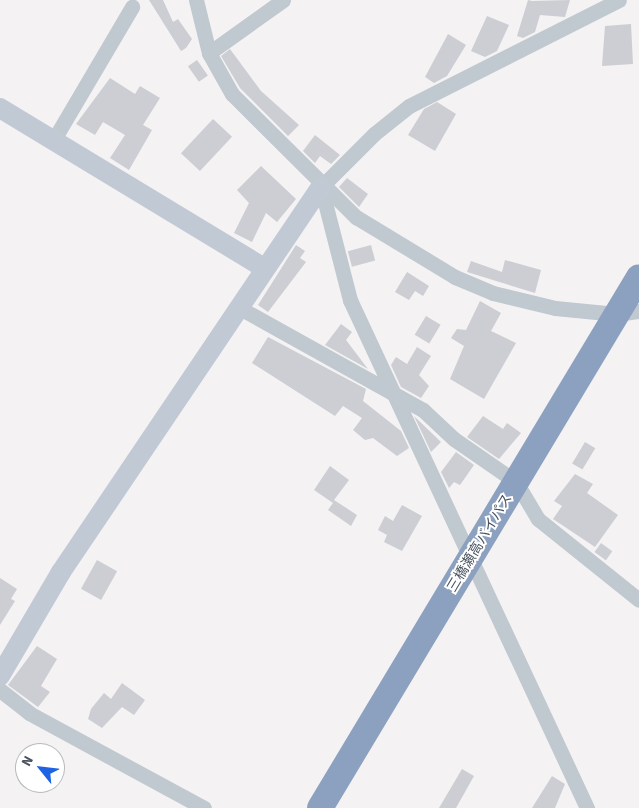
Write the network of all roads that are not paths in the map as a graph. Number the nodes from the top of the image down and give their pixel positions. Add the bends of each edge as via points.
1 (196, 0) edge
2 (283, 0) edge
3 (614, 1) edge
4 (132, 7) dead end
5 (209, 53) junction
6 (0, 108) edge
7 (53, 141) junction
8 (321, 187) junction
9 (264, 268) junction
10 (639, 277) edge
11 (238, 307) junction
12 (633, 310) edge
13 (392, 393) junction
14 (520, 488) junction
15 (473, 567) junction
16 (639, 600) edge
17 (0, 676) edge
18 (0, 690) edge
19 (204, 808) edge
20 (320, 808) edge
21 (339, 808) edge
22 (587, 808) edge

1 - 5 street
2 - 5 street
3 - 8 street via 409,106 374,134
4 - 7 street
5 - 8 street via 245,109
6 - 7 street
7 - 9 street
8 - 9 street
8 - 12 street via 356,217 455,277 524,301
8 - 13 street via 350,300
9 - 11 street
10 - 12 highway, 三橋瀬高バイパス
11 - 13 street
11 - 17 street via 61,572
12 - 14 highway, 三橋瀬高バイパス
13 - 14 street via 423,410 454,439
13 - 15 street
14 - 15 highway, 三橋瀬高バイパス
14 - 16 street via 538,518
15 - 20 highway, 三橋瀬高バイパス
15 - 21 highway, 三橋瀬高バイパス
15 - 22 street
18 - 19 street via 29,713

